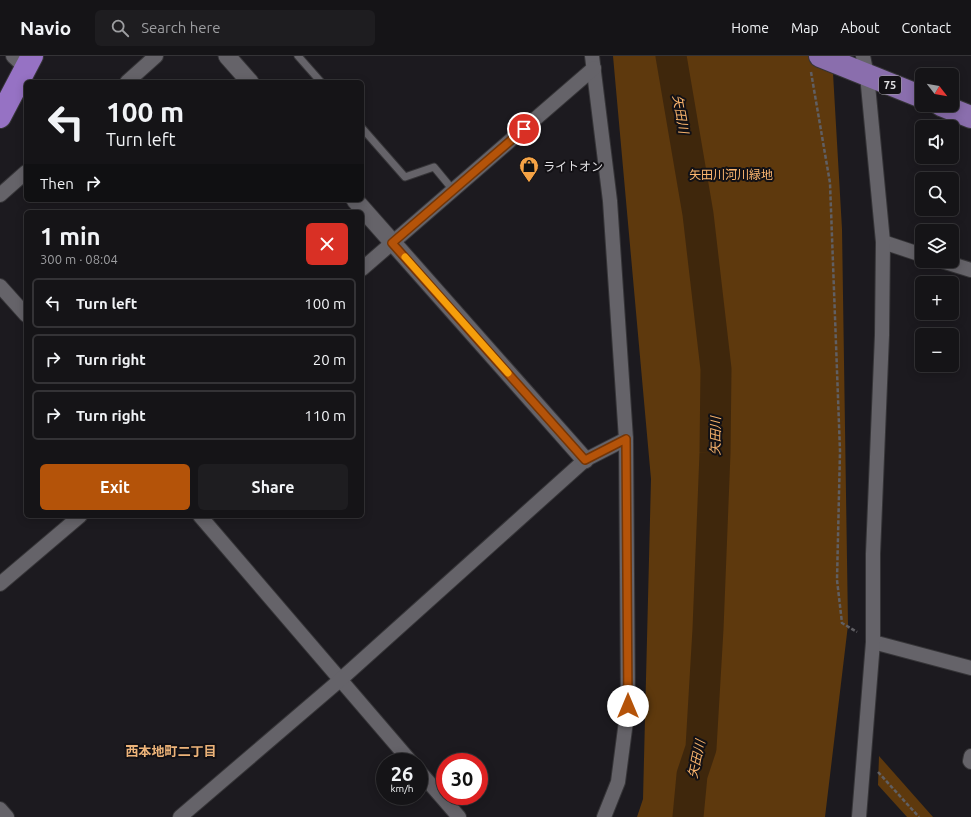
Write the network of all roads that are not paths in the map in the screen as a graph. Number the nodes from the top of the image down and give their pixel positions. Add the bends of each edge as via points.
1 (156, 56) edge
2 (227, 56) edge
3 (298, 56) edge
4 (24, 60) edge
5 (593, 62) edge
6 (815, 63) edge
7 (863, 68) edge
8 (129, 80) edge
9 (248, 80) edge
10 (319, 80) edge
11 (915, 94) edge
12 (958, 112) edge
13 (0, 117) edge
14 (971, 117) edge
15 (364, 130) edge
16 (24, 174) edge
17 (453, 190) junction
18 (0, 195) edge
19 (357, 202) edge
20 (364, 210) edge
21 (364, 210) edge
22 (883, 242) junction
23 (392, 243) junction
24 (915, 253) edge
25 (959, 266) edge
26 (364, 267) edge
27 (971, 270) edge
28 (0, 286) edge
29 (24, 314) edge
30 (626, 439) junction
31 (585, 460) junction
32 (78, 518) edge
33 (202, 518) edge
34 (0, 584) edge
35 (874, 642) junction
36 (971, 668) edge
37 (340, 680) junction
38 (403, 753) edge
39 (971, 756) edge
40 (971, 762) edge
41 (428, 781) edge
42 (0, 809) edge
43 (7, 817) edge
44 (180, 817) edge
45 (459, 817) edge
46 (604, 817) edge
47 (859, 817) edge

1 - 8 street
2 - 9 street
3 - 10 lane
4 - 13 highway
5 - 17 street
5 - 30 street via 610,201
6 - 7 main road, 75
7 - 11 main road, 75
7 - 22 street
12 - 14 main road
15 - 17 lane via 405,177 434,167
16 - 18 street
17 - 23 street
19 - 20 street
21 - 23 street
22 - 24 street
22 - 35 street via 873,554
23 - 26 street
23 - 31 street
25 - 27 street
28 - 29 street
30 - 31 street
30 - 46 street via 628,706 618,782
31 - 37 street
32 - 34 street
33 - 37 street
35 - 36 street
35 - 47 street
37 - 38 street
37 - 44 street
39 - 40 street
41 - 45 street
42 - 43 street

